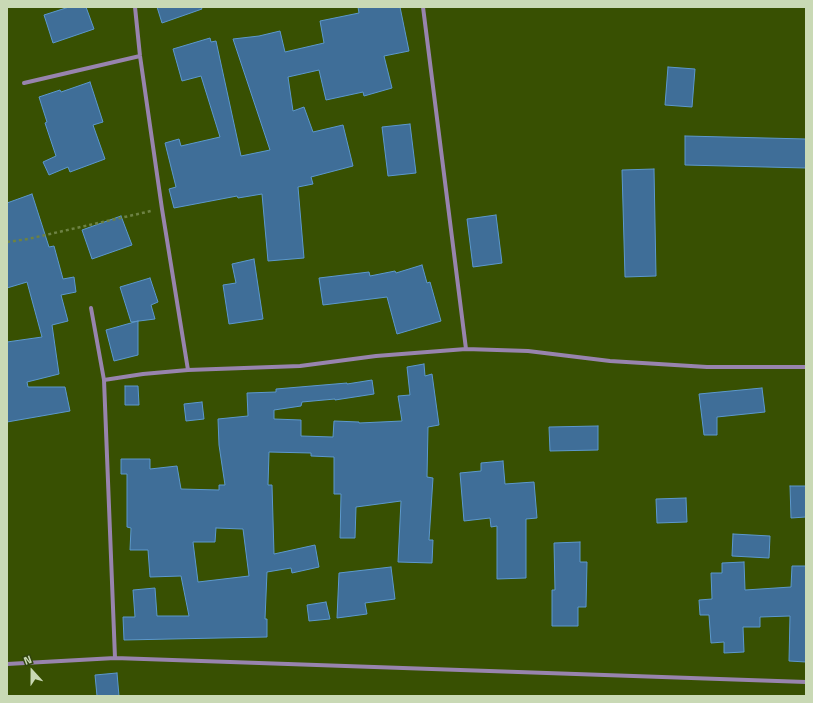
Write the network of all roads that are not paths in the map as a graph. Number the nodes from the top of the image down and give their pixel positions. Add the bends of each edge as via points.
1 (135, 7) edge
2 (423, 7) edge
3 (140, 56) junction
4 (24, 83) dead end
5 (91, 308) dead end
6 (466, 349) junction
7 (806, 367) edge
8 (188, 370) junction
9 (104, 380) junction
10 (114, 658) junction
11 (7, 664) edge
12 (806, 682) edge

1 - 3 street
2 - 6 street
3 - 4 street
3 - 8 street
5 - 9 street
6 - 7 street via 528,351 610,361 708,367
6 - 8 street via 376,356 300,366
8 - 9 street
9 - 10 street
10 - 11 street
10 - 12 street

